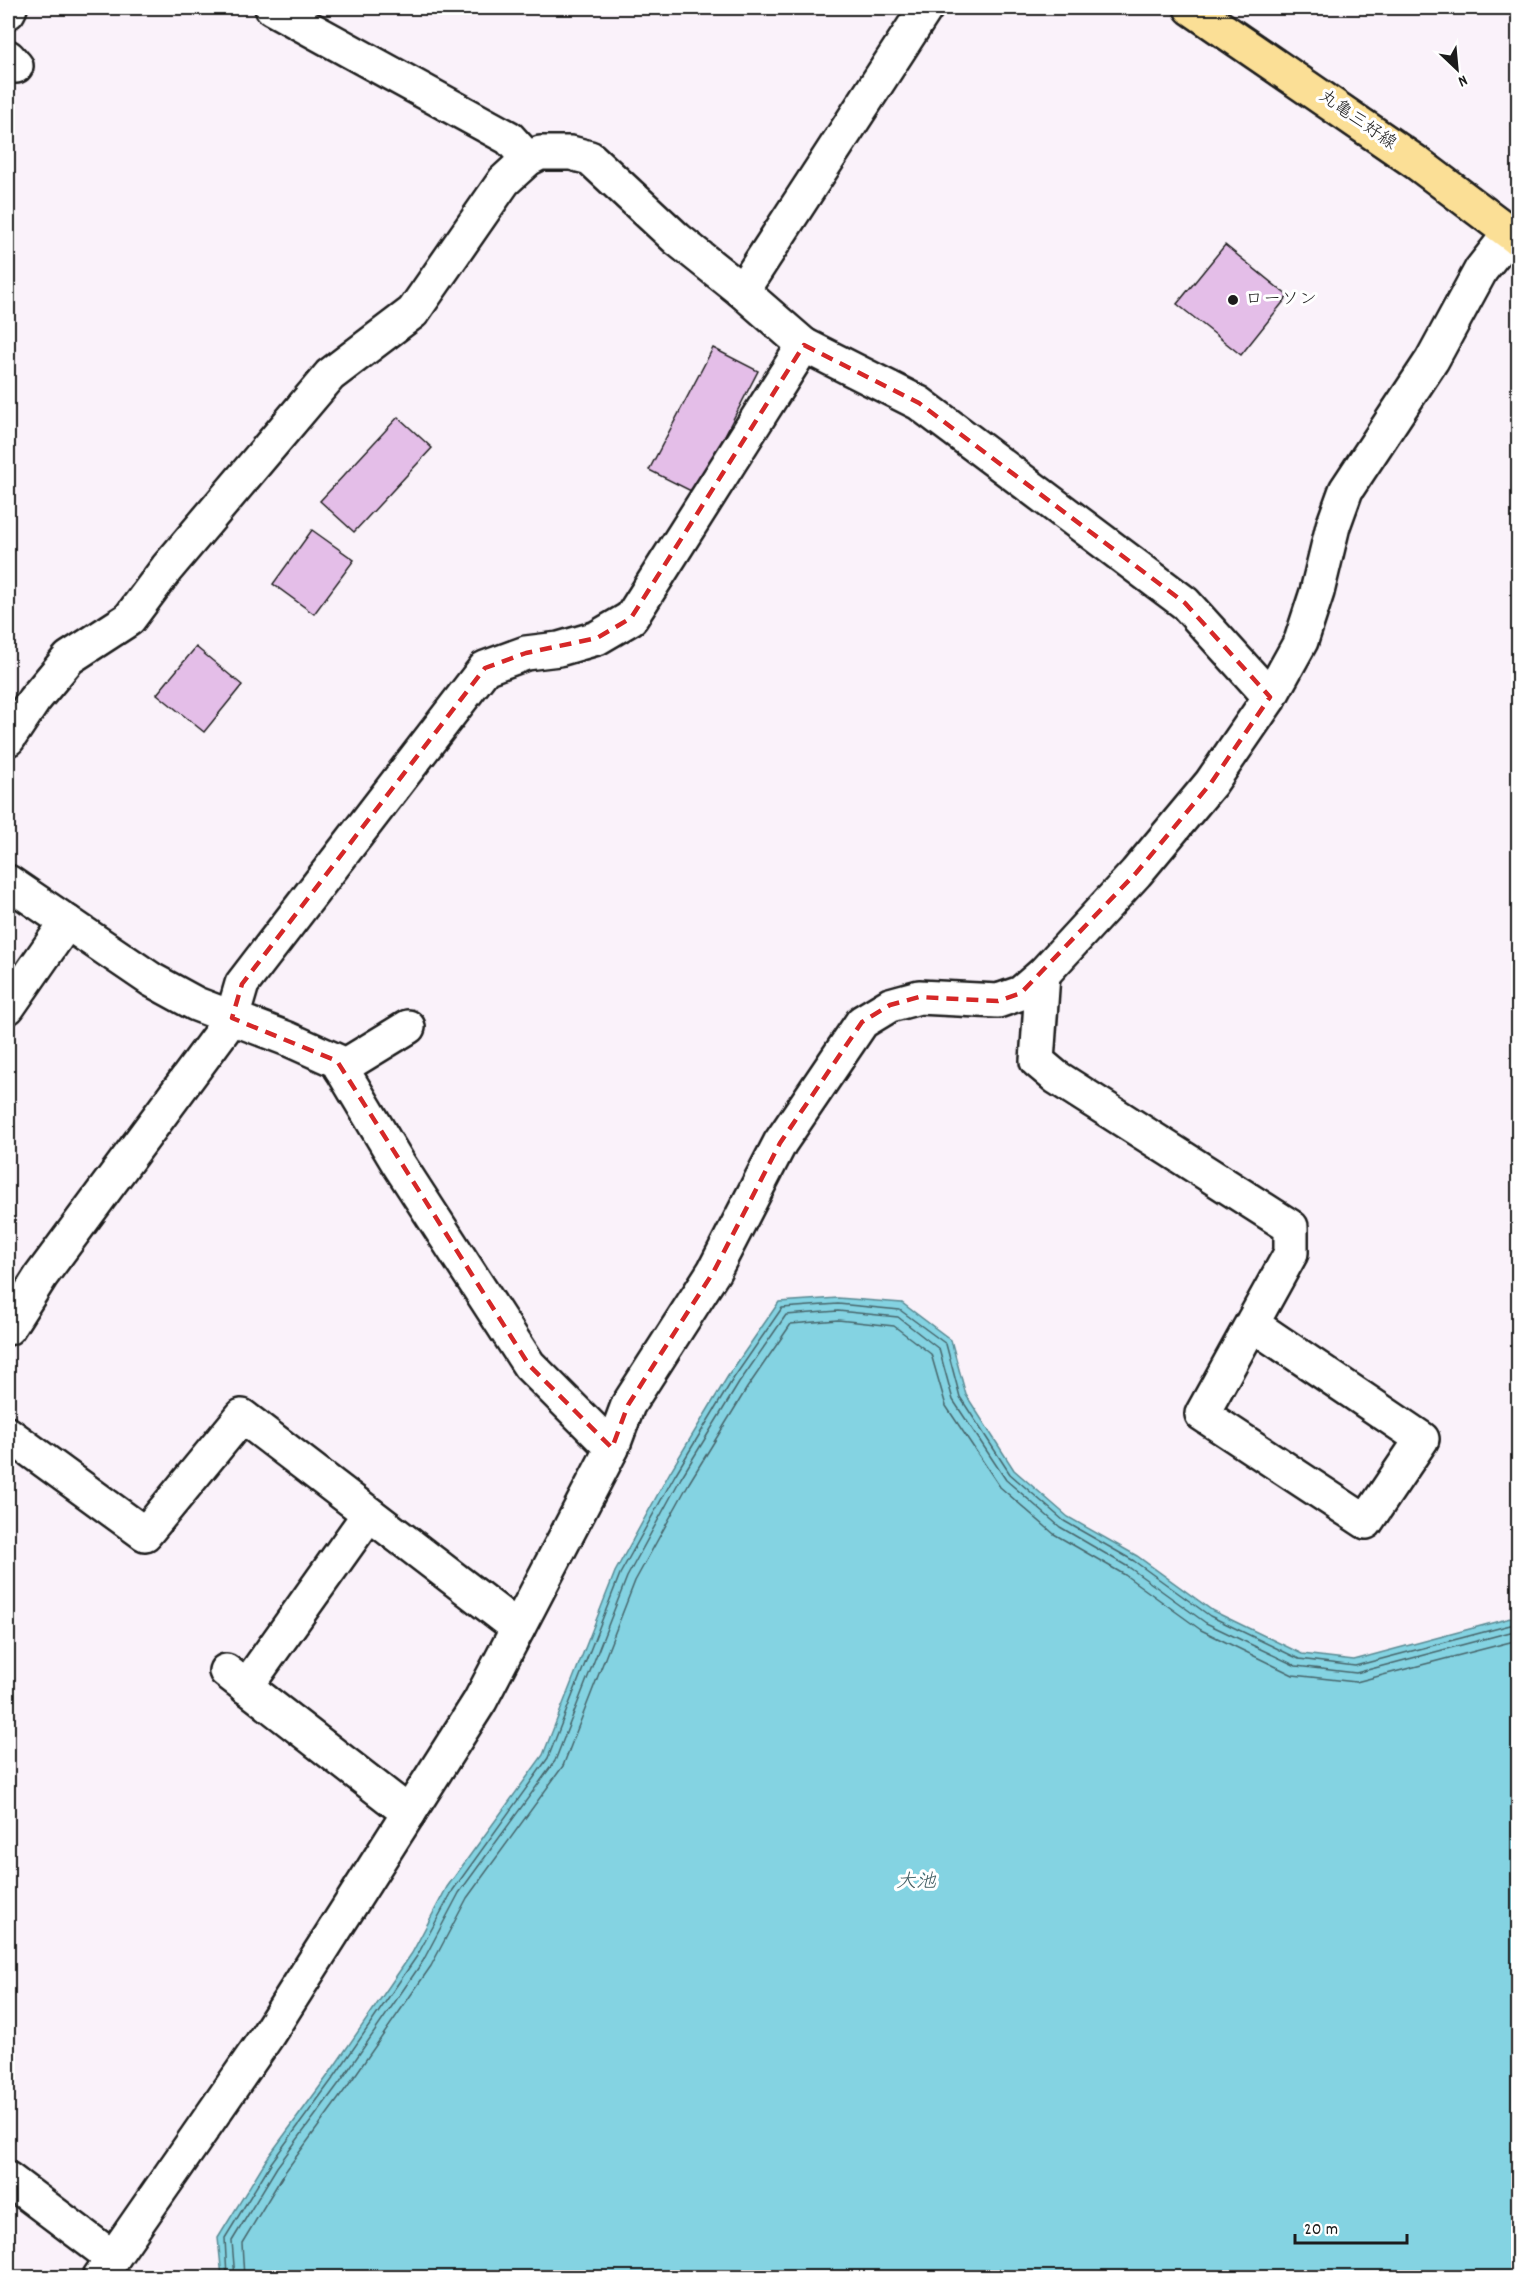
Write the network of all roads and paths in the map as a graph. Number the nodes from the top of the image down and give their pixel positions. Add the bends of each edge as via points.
1 (10, 8) edge
2 (272, 8) edge
3 (926, 8) edge
4 (1191, 8) edge
5 (8, 12) edge
6 (528, 159) junction
7 (1514, 236) edge
8 (742, 291) junction
9 (804, 345) junction
10 (1270, 697) junction
11 (8, 739) edge
12 (8, 882) edge
13 (67, 922) junction
14 (1043, 974) junction
15 (8, 1007) edge
16 (232, 1018) junction
17 (408, 1027) dead end
18 (341, 1068) junction
19 (1252, 1324) junction
20 (8, 1328) edge
21 (8, 1434) edge
22 (612, 1449) junction
23 (369, 1514) junction
24 (518, 1629) junction
25 (409, 1813) junction
26 (8, 2179) edge
27 (106, 2268) edge

1 - 5 street
2 - 6 street via 509,138
3 - 8 street
4 - 7 main road, 丸亀三好線 via 1417,163
6 - 8 street via 556,152 590,158 677,239
6 - 11 street via 504,181 413,312 330,375 167,568 129,619 69,658
7 - 10 street via 1481,270 1432,360 1346,490 1301,641
8 - 9 street
9 - 10 street via 919,403 1185,603
9 - 16 street via 631,618 597,638 526,653 485,668 243,984
10 - 14 street via 1211,783 1136,873
12 - 13 street
13 - 15 street
13 - 16 street via 152,980
14 - 19 street via 1037,1060 1056,1077 1291,1227 1292,1253
14 - 22 street via 1021,993 998,1001 919,997 890,1005 862,1022 780,1143 714,1271 628,1405
16 - 18 street via 337,1061
16 - 20 street via 41,1276
17 - 18 street
18 - 22 street via 528,1365
19 - 19 street via 1202,1414 1366,1522 1422,1439
21 - 23 street via 145,1534 242,1416
22 - 24 street
23 - 24 street
23 - 25 street via 236,1679
24 - 25 street via 480,1701
25 - 27 street via 267,2036
26 - 27 street

